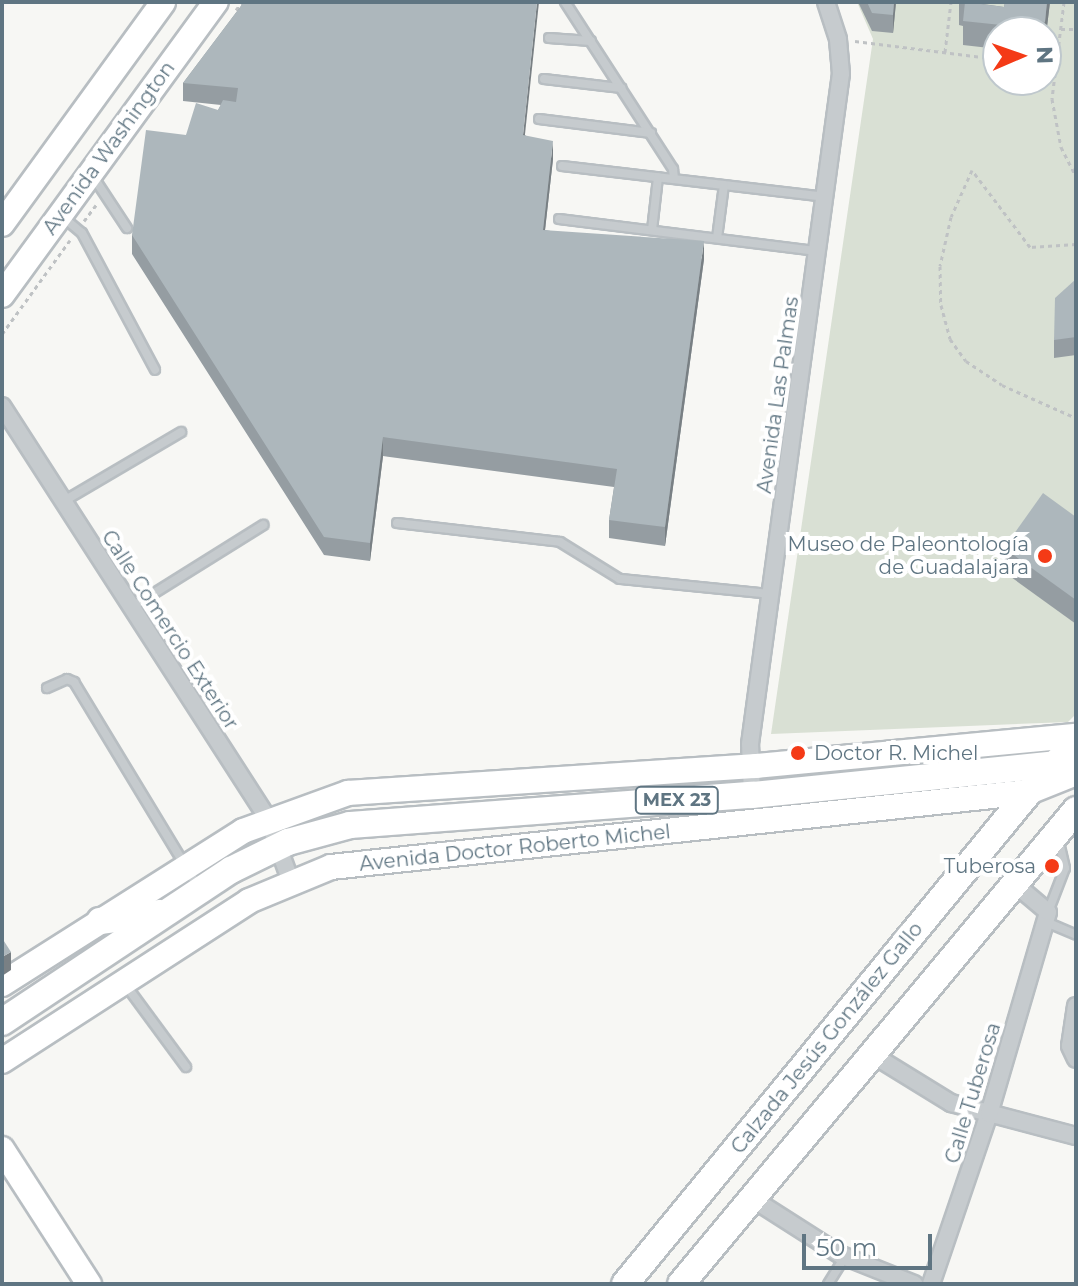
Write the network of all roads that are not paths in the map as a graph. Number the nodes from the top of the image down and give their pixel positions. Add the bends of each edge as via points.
1 (163, 2) edge
2 (216, 2) edge
3 (565, 2) edge
4 (826, 2) edge
5 (549, 38) dead end
6 (591, 41) junction
7 (544, 79) dead end
8 (621, 88) junction
9 (539, 119) dead end
10 (651, 133) junction
11 (562, 166) dead end
12 (90, 174) junction
13 (658, 177) junction
14 (674, 179) junction
15 (724, 185) junction
16 (825, 197) junction
17 (61, 214) junction
18 (559, 219) dead end
19 (2, 224) edge
20 (127, 228) dead end
21 (652, 230) junction
22 (717, 238) junction
23 (818, 251) junction
24 (2, 295) edge
25 (155, 370) dead end
26 (2, 406) edge
27 (181, 432) dead end
28 (63, 502) junction
29 (397, 523) dead end
30 (263, 525) dead end
31 (771, 594) junction
32 (132, 607) junction
33 (47, 688) dead end
34 (1076, 736) edge
35 (1076, 742) edge
36 (750, 766) junction
37 (1069, 766) edge
38 (446, 788) junction
39 (381, 791) junction
40 (1029, 792) junction
41 (752, 795) junction
42 (663, 801) junction
43 (1076, 810) edge
44 (447, 815) junction
45 (268, 819) junction
46 (381, 820) junction
47 (667, 833) junction
48 (1057, 835) junction
49 (280, 846) junction
50 (452, 855) junction
51 (390, 861) junction
52 (185, 866) junction
53 (291, 882) junction
54 (1016, 885) junction
55 (205, 886) junction
56 (172, 909) junction
57 (230, 914) junction
58 (1047, 917) junction
59 (100, 921) junction
60 (1076, 935) edge
61 (195, 936) junction
62 (124, 983) junction
63 (2, 984) edge
64 (58, 985) junction
65 (1076, 1006) edge
66 (78, 1012) junction
67 (8, 1018) edge
68 (33, 1041) junction
69 (873, 1055) junction
70 (1076, 1059) edge
71 (2, 1061) edge
72 (186, 1067) dead end
73 (989, 1114) junction
74 (1076, 1136) edge
75 (2, 1149) edge
76 (753, 1199) junction
77 (845, 1257) junction
78 (89, 1284) edge
79 (625, 1284) edge
80 (681, 1284) edge
81 (828, 1284) edge
82 (914, 1284) edge
83 (931, 1284) edge

1 - 19 main road, Avenida Washington
2 - 12 main road, Avenida Washington
3 - 6 lane
4 - 16 street, Avenida Las Palmas via 838,39 841,74
5 - 6 lane
6 - 8 lane
7 - 8 lane
8 - 10 lane
9 - 10 lane
10 - 14 lane
11 - 13 lane
12 - 17 main road, Avenida Washington
12 - 20 lane
13 - 14 lane
13 - 21 lane
14 - 15 lane
15 - 16 lane
15 - 22 lane
16 - 23 street, Avenida Las Palmas
17 - 24 main road, Avenida Washington
17 - 25 lane via 82,233
18 - 21 lane
21 - 22 lane
22 - 23 lane
23 - 31 street, Avenida Las Palmas
26 - 28 street, Calle Comercio Exterior
27 - 28 lane
28 - 32 street, Calle Comercio Exterior
29 - 31 lane via 560,542 620,579
30 - 32 lane
31 - 36 street, Avenida Las Palmas
32 - 45 street, Calle Comercio Exterior
33 - 52 lane via 63,679 74,682
34 - 36 main road
35 - 37 main road, Calzada Jesús González Gallo
36 - 38 main road
36 - 41 street, Avenida Las Palmas
37 - 40 main road, Calzada Jesús González Gallo
37 - 41 main road, Avenida Doctor Roberto Michel / MEX 23
38 - 39 main road
38 - 44 main road
39 - 45 main road via 348,793
39 - 46 main road
40 - 47 main road, Avenida Doctor Roberto Michel
40 - 79 main road, Calzada Jesús González Gallo
41 - 42 main road, Avenida Doctor Roberto Michel / MEX 23
42 - 44 main road, Avenida Doctor Roberto Michel / MEX 23
42 - 47 main road
43 - 48 main road
44 - 46 main road, Avenida Doctor Roberto Michel / MEX 23
44 - 50 main road
45 - 49 street, Calle Comercio Exterior
45 - 52 main road
46 - 49 main road, Avenida Doctor Roberto Michel / MEX 23
46 - 51 main road
47 - 50 main road, Avenida Doctor Roberto Michel
48 - 54 main road
48 - 58 lane, Calle Tuberosa via 1065,868
49 - 53 street, Calle Comercio Exterior
49 - 55 main road, Avenida Doctor Roberto Michel / MEX 23
50 - 51 main road, Avenida Doctor Roberto Michel
51 - 53 main road, Avenida Doctor Roberto Michel via 331,867
52 - 55 lane
52 - 59 main road
53 - 57 main road, Avenida Doctor Roberto Michel
54 - 58 street
54 - 69 main road
55 - 56 main road, Avenida Doctor Roberto Michel / MEX 23
55 - 57 main road
56 - 59 main road
56 - 61 main road
56 - 64 main road, Avenida Doctor Roberto Michel / MEX 23
57 - 61 main road, Avenida Doctor Roberto Michel
58 - 60 lane
58 - 73 street, Calle Tuberosa
59 - 63 main road
61 - 62 main road, Avenida Doctor Roberto Michel
62 - 66 main road, Avenida Doctor Roberto Michel
62 - 72 lane
64 - 66 main road
64 - 67 main road, Avenida Doctor Roberto Michel / MEX 23
65 - 70 street via 1070,1046
66 - 68 main road, Avenida Doctor Roberto Michel
67 - 68 main road
68 - 71 main road, Avenida Doctor Roberto Michel
69 - 73 street via 926,1090
69 - 76 main road
73 - 74 street
73 - 83 street, Calle Tuberosa
75 - 78 main road
76 - 77 street
76 - 80 main road
77 - 81 lane
77 - 82 street

